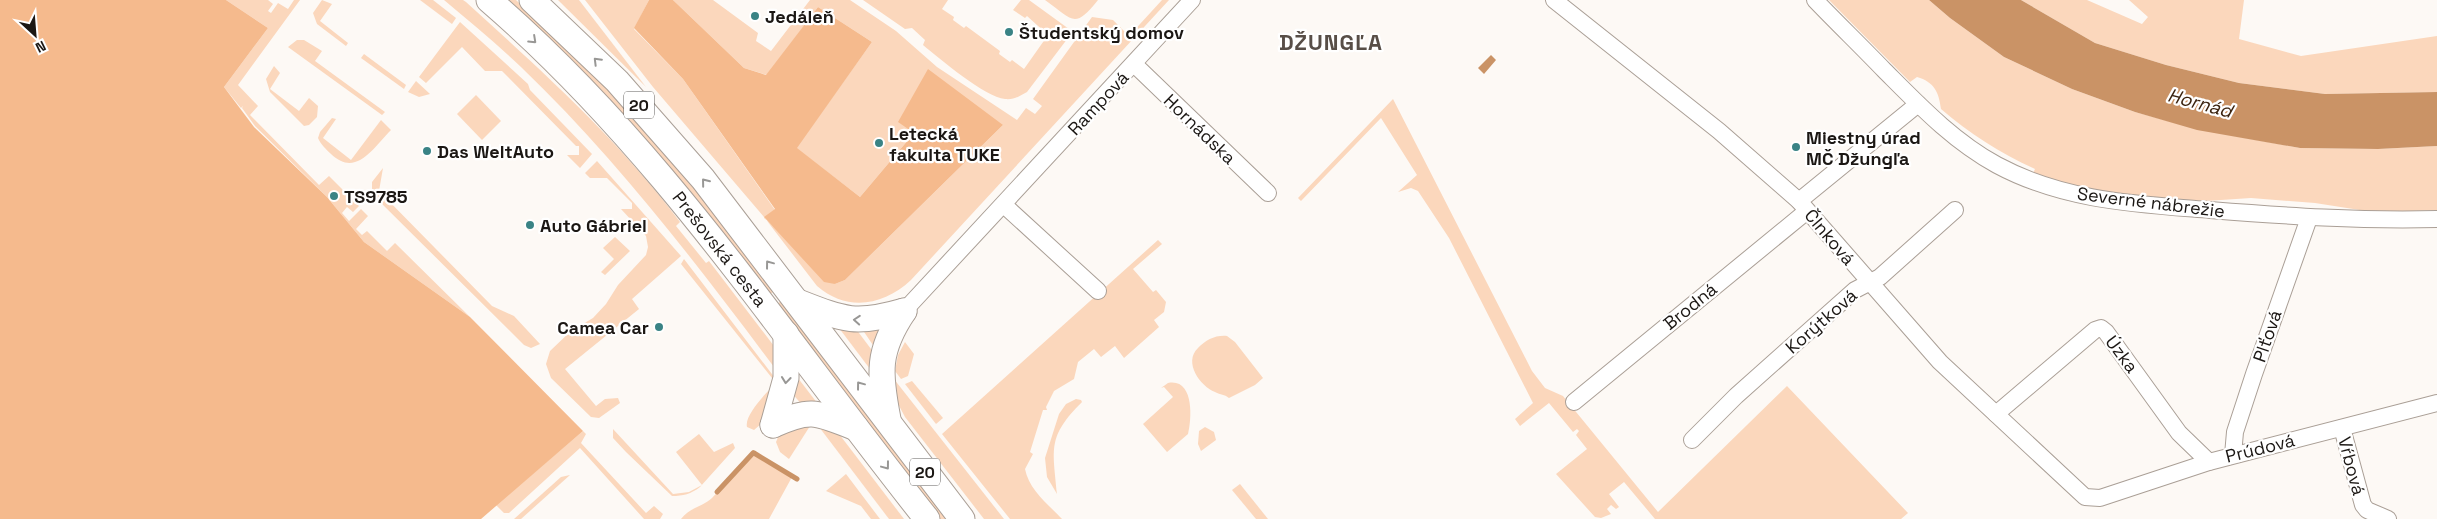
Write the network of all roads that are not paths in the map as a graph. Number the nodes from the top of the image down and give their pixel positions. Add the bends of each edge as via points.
1 (489, 0) edge
2 (532, 0) edge
3 (1192, 0) edge
4 (1554, 0) edge
5 (1815, 0) edge
6 (1134, 64) junction
7 (1918, 104) junction
8 (1268, 193) dead end
9 (1004, 206) junction
10 (1803, 206) junction
11 (1955, 210) dead end
12 (2309, 218) junction
13 (2437, 219) edge
14 (1869, 283) junction
15 (1098, 291) dead end
16 (798, 302) junction
17 (904, 311) junction
18 (786, 334) junction
19 (1574, 402) dead end
20 (2437, 403) edge
21 (1996, 414) junction
22 (889, 424) junction
23 (856, 428) junction
24 (2342, 428) junction
25 (1692, 440) dead end
26 (2233, 455) junction
27 (2209, 462) junction
28 (2085, 497) joint
29 (927, 519) edge
30 (962, 519) edge
31 (2388, 519) edge

1 -> 18 highway, Prešovská cesta / 20 via 621,128 686,204
16 -> 2 highway, Prešovská cesta / 20 via 736,220 646,113
3 - 6 street, Rampová
4 - 10 street, Člnková via 1719,130
5 - 7 street, Severné nábrežie
6 - 8 street, Hornádska
6 - 9 street, Rampová
7 - 10 street, Brodná
7 - 12 street, Severné nábrežie via 1969,148 1997,165 2049,187 2113,202
9 - 15 street
9 - 17 street, Rampová
10 - 14 street, Člnková
10 - 19 street, Brodná
11 - 14 street, Korýtková via 1880,277
12 - 13 street, Severné nábrežie
12 - 26 street, Plťová via 2238,424
14 - 21 street, Člnková via 1940,362
14 - 25 street, Korýtková via 1855,290 1736,396
17 -> 16 highway via 868,320 851,319
22 -> 16 highway, Prešovská cesta / 20
17 - 22 highway via 892,328 881,369
18 - 23 highway, Prešovská cesta / 20
18 -> 23 highway via 786,378 773,425 798,414 812,413
20 - 24 street, Prúdová
21 - 27 street, Úzka via 2101,328 2179,433
21 - 28 street, Člnková
22 - 30 highway, Prešovská cesta / 20
23 -> 29 highway, Prešovská cesta / 20
24 - 26 street, Prúdová
24 - 31 street, Vŕbová via 2362,505
26 - 27 street, Prúdová
27 - 28 street, Prúdová via 2100,498

